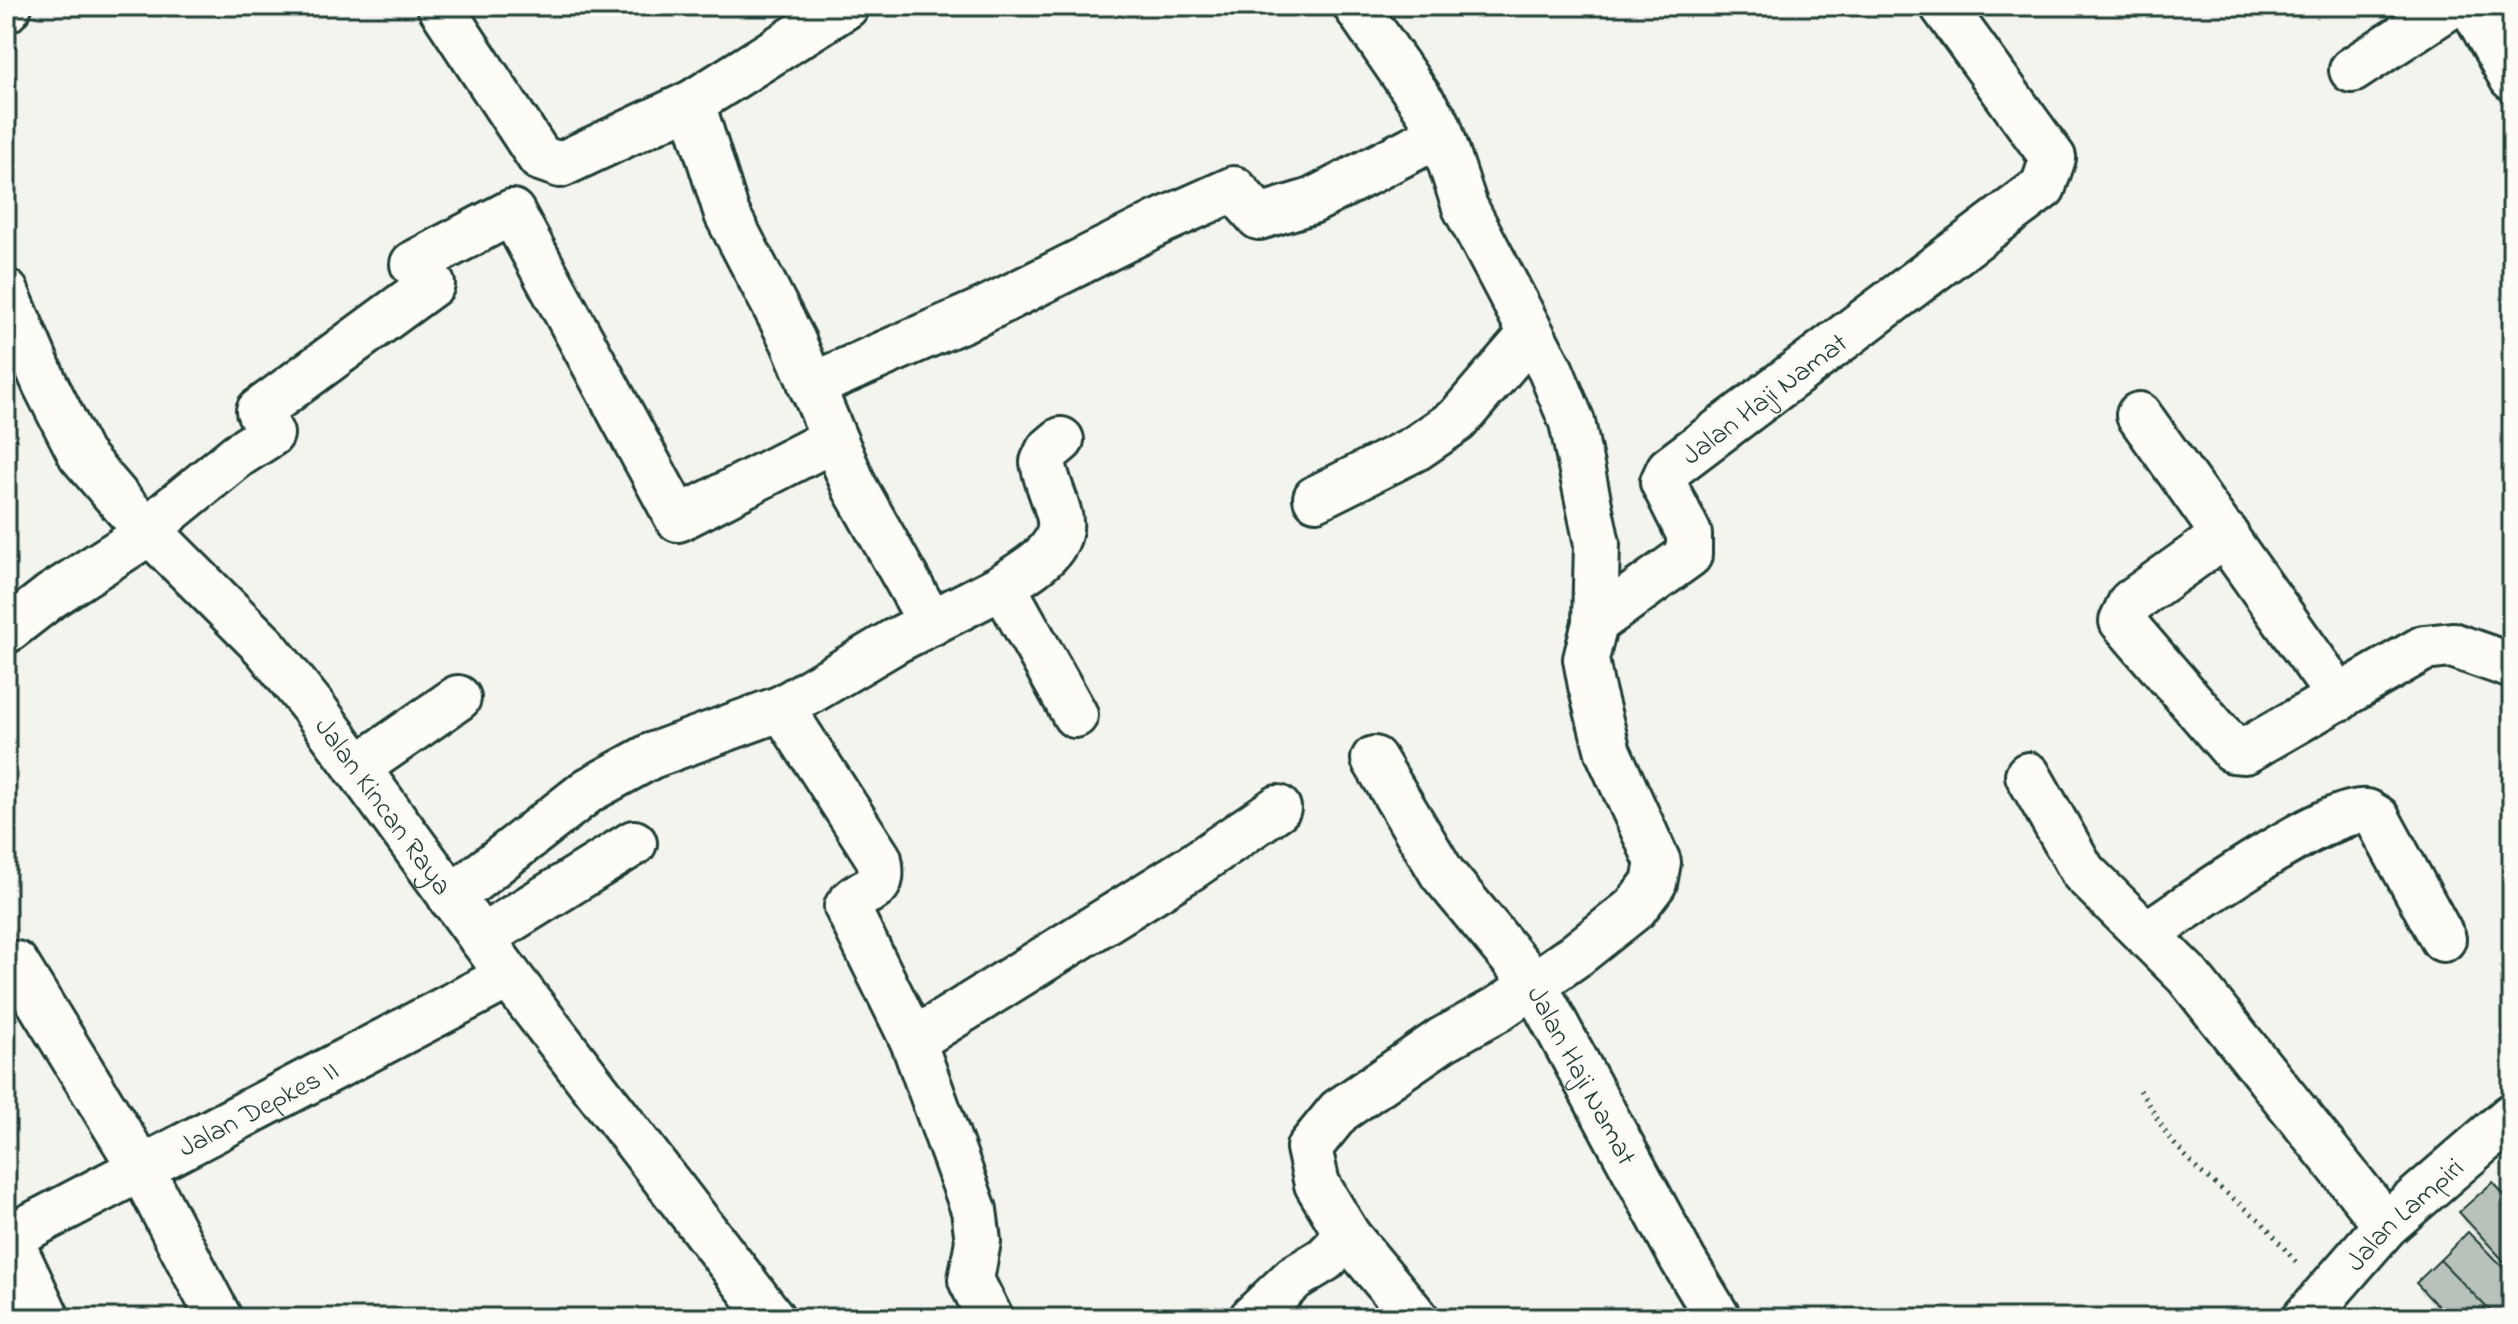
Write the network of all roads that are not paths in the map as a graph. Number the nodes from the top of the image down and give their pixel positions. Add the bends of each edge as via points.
1 (440, 6) edge
2 (846, 6) edge
3 (1356, 6) edge
4 (1943, 6) edge
5 (2450, 6) edge
6 (2472, 6) edge
7 (2352, 70) dead end
8 (2512, 78) edge
9 (692, 103) junction
10 (1441, 134) junction
11 (6, 292) edge
12 (1531, 334) junction
13 (811, 386) junction
14 (2139, 415) dead end
15 (832, 440) junction
16 (1061, 440) dead end
17 (1316, 498) dead end
18 (159, 522) junction
19 (2226, 534) junction
20 (1003, 586) junction
21 (931, 623) junction
22 (1595, 623) junction
23 (6, 631) edge
24 (2512, 666) edge
25 (458, 698) dead end
26 (2340, 698) junction
27 (782, 708) junction
28 (1075, 715) dead end
29 (1374, 759) dead end
30 (357, 768) junction
31 (2028, 775) dead end
32 (1278, 808) dead end
33 (634, 843) dead end
34 (451, 898) junction
35 (2148, 933) junction
36 (481, 938) junction
37 (2443, 939) dead end
38 (16, 964) dead end
39 (509, 976) junction
40 (1534, 984) junction
41 (913, 1041) junction
42 (2512, 1116) edge
43 (141, 1168) junction
44 (2386, 1225) junction
45 (1348, 1236) junction
46 (7, 1238) edge
47 (2316, 1310) edge
48 (47, 1318) edge
49 (219, 1318) edge
50 (772, 1318) edge
51 (990, 1318) edge
52 (1252, 1318) edge
53 (1416, 1318) edge
54 (1718, 1318) edge

1 - 9 street via 545,162 560,165
2 - 9 street
3 - 10 street
4 - 22 street, Jalan Haji Namat via 2053,158 2043,187 1669,469 1663,482 1689,534 1689,555
5 - 7 street
6 - 8 street
9 - 13 street via 727,214
10 - 12 street via 1465,207
10 - 13 street via 1312,201 1259,217 1234,189 982,311
11 - 18 street, Jalan Kincan Raya via 81,455 106,486
12 - 17 street via 1457,420 1416,448
12 - 22 street via 1572,422 1597,544
13 - 15 street
14 - 19 street
15 - 18 street via 678,519 512,212 413,264 432,284 259,411 271,434
15 - 21 street
16 - 20 street via 1043,462 1060,513 1056,543
18 - 23 street
18 - 30 street, Jalan Kincan Raya via 265,647
19 - 26 street
19 - 26 street via 2131,602 2122,621 2233,750 2245,751
20 - 21 street
20 - 28 street
21 - 27 street
22 - 40 street, Jalan Haji Namat via 1586,659 1595,708 1608,752 1658,862 1654,883 1635,908
24 - 26 street via 2452,645 2424,648
25 - 30 street
27 - 34 street via 651,756 589,790
27 - 41 street via 879,859 879,886 847,907
29 - 40 street via 1442,873
30 - 34 street, Jalan Kincan Raya
31 - 35 street via 2083,872
32 - 41 street
33 - 36 street
34 - 36 street, Jalan Kincan Raya
35 - 37 street via 2277,848 2347,814 2367,812 2377,818
35 - 44 street
36 - 39 street, Jalan Kincan Raya
38 - 43 street
39 - 43 street, Jalan Depkes II
39 - 50 street, Jalan Kincan Raya
40 - 45 street via 1339,1111 1309,1148 1317,1184
40 - 54 street, Jalan Haji Namat
41 - 51 street via 974,1210 978,1241 971,1280
42 - 44 street, Jalan Lampiri
43 - 46 street, Jalan Depkes II
43 - 49 street
44 - 47 street, Jalan Lampiri
45 - 52 street
45 - 53 street
46 - 48 street

